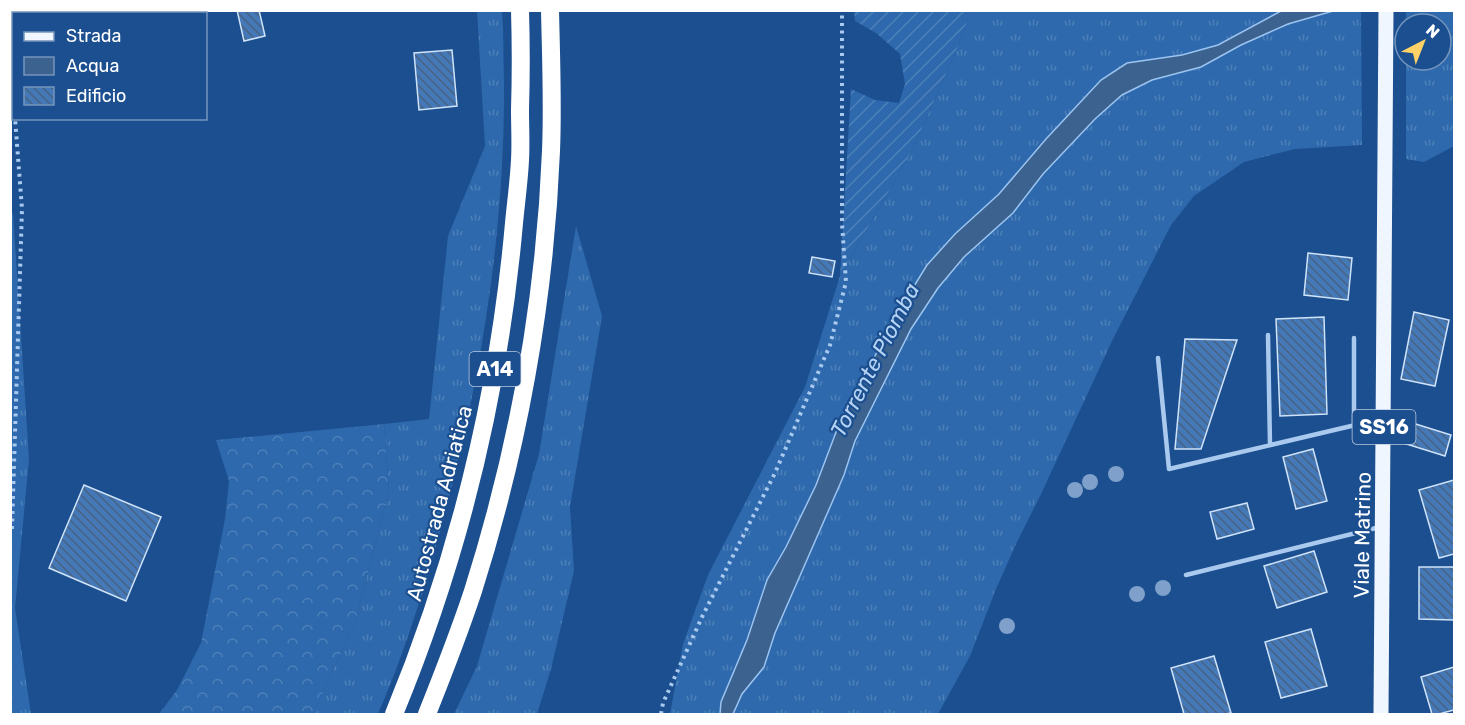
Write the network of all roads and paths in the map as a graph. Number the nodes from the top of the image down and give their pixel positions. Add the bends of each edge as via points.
1 (520, 10) edge
2 (550, 10) edge
3 (842, 10) edge
4 (1386, 10) edge
5 (15, 120) edge
6 (1268, 335) dead end
7 (1354, 338) dead end
8 (1158, 358) dead end
9 (1384, 418) junction
10 (1354, 425) junction
11 (1270, 445) junction
12 (1383, 526) junction
13 (12, 529) dead end
14 (1186, 575) dead end
15 (394, 714) edge
16 (427, 714) edge
17 (661, 714) edge
18 (1381, 714) edge

1 - 15 highway, Autostrada Adriatica / A14 via 520,160 509,273 491,392 442,586
2 - 16 highway, A14 via 547,206 537,307 522,396 505,477 472,592
3 - 17 path via 842,224 846,282 830,345 775,473 702,617
4 - 9 main road, Viale Matrino / SS16
5 - 13 path via 22,209
6 - 11 lane
7 - 10 lane
8 - 11 lane via 1169,469
9 - 10 lane
9 - 12 main road, Viale Matrino / SS16
10 - 11 lane
12 - 14 lane
12 - 18 main road, Viale Matrino / SS16

